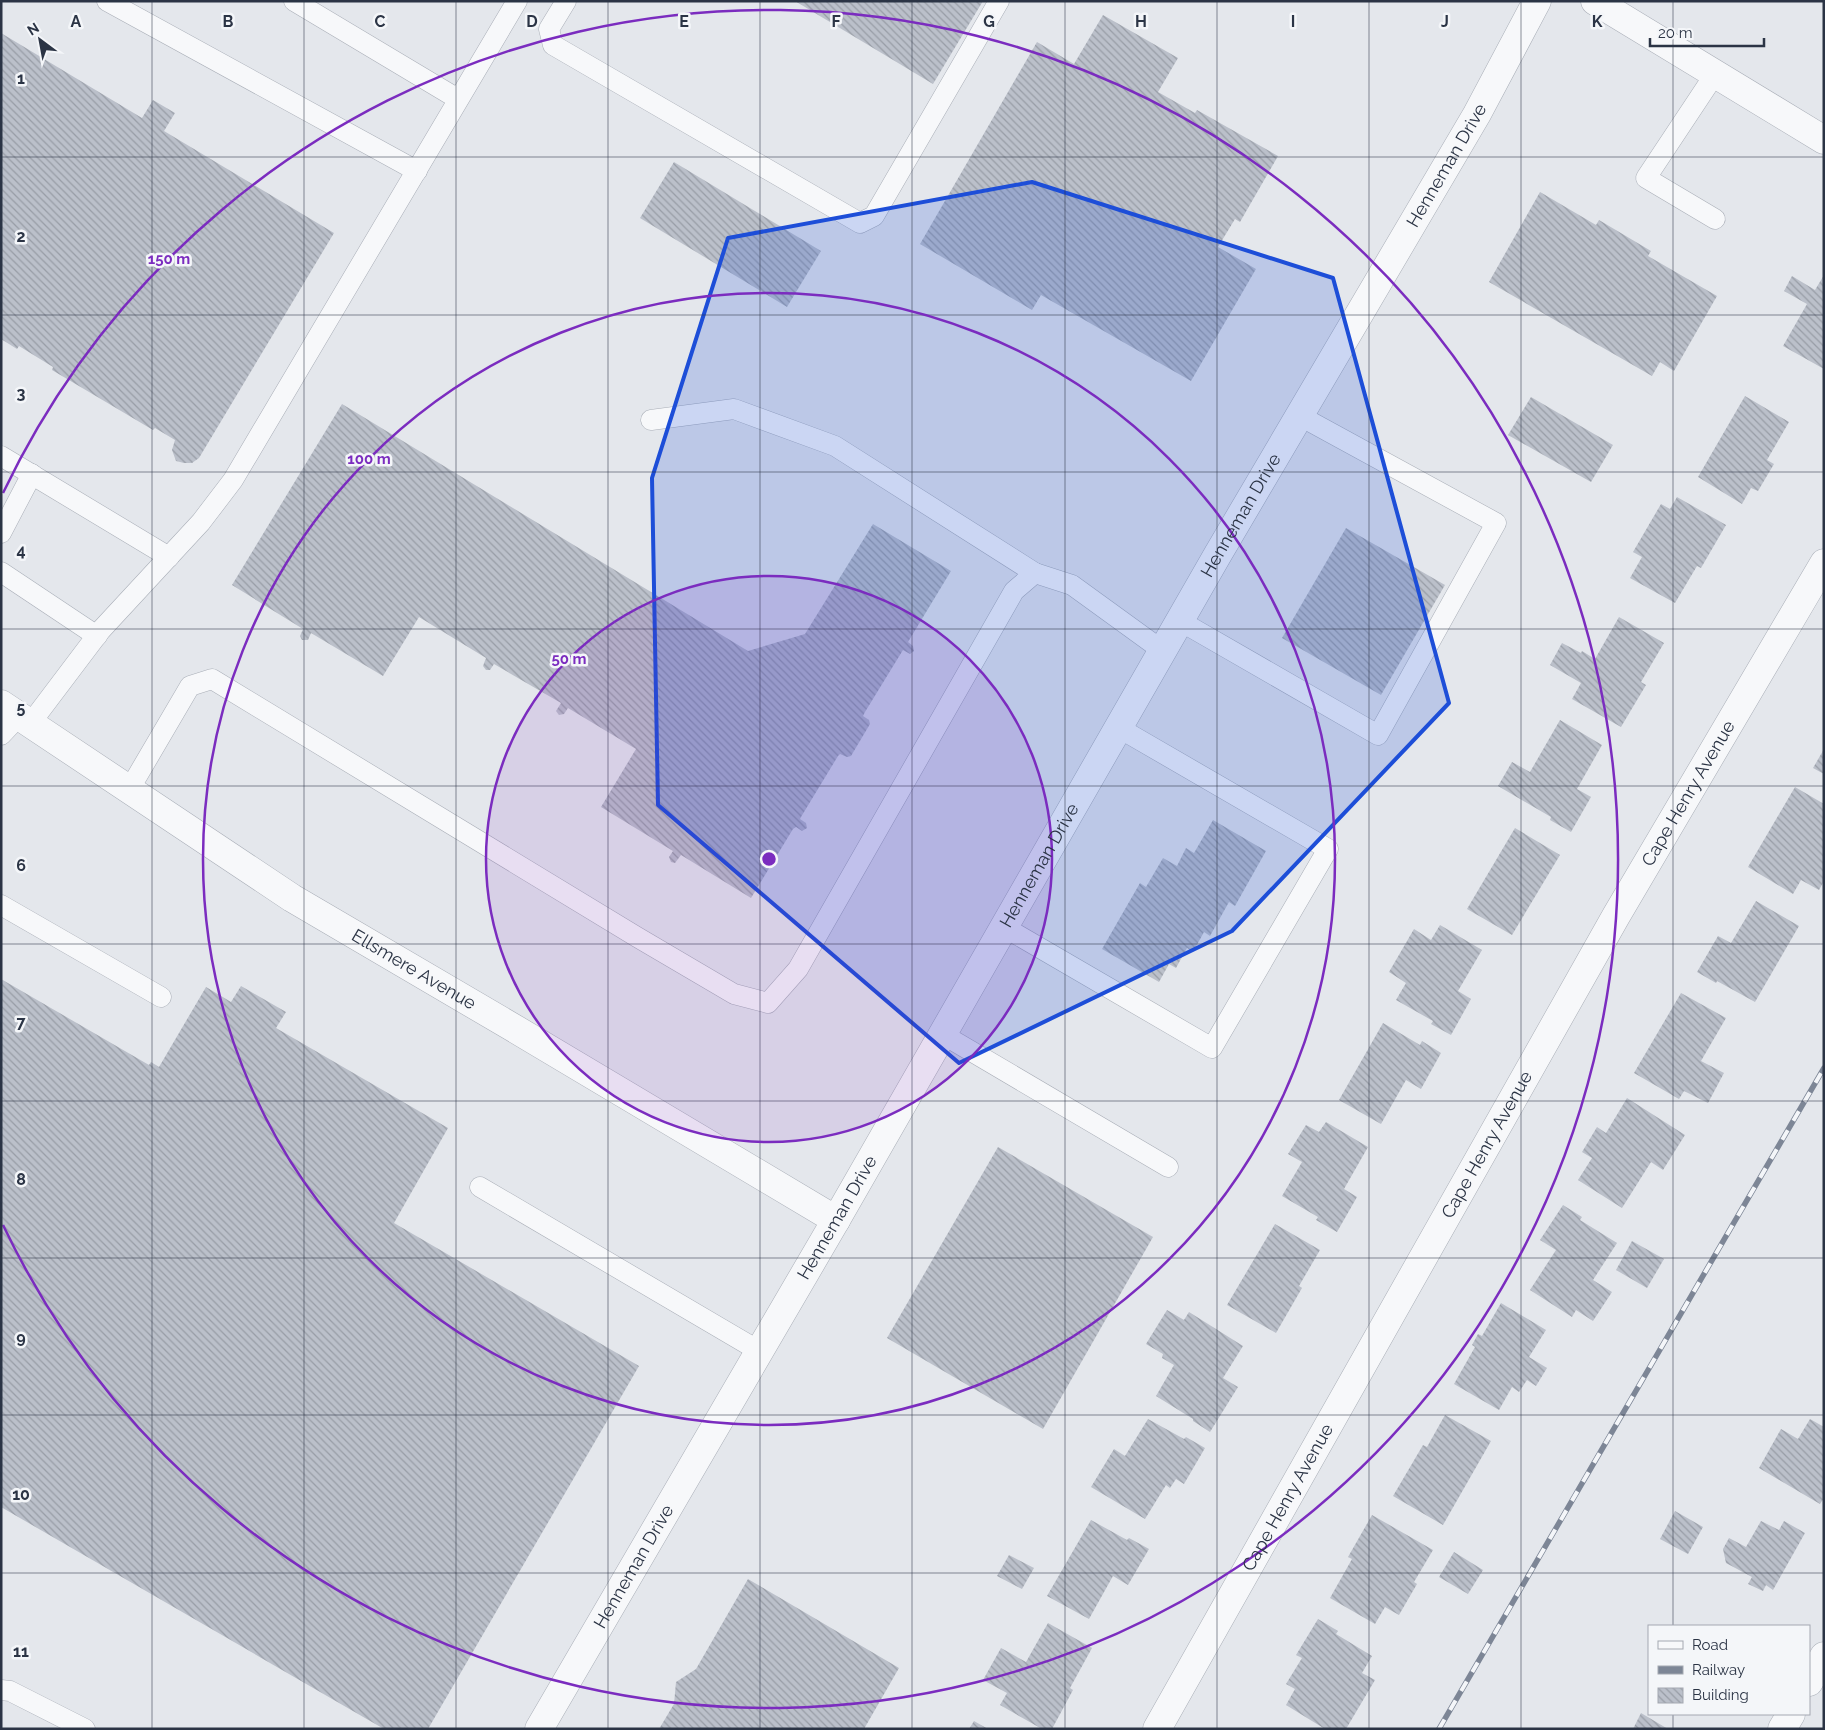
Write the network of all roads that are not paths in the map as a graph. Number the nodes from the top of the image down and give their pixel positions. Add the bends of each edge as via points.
1 (107, 1) edge
2 (294, 1) edge
3 (516, 1) edge
4 (566, 1) edge
5 (999, 1) edge
6 (1537, 1) edge
7 (1595, 1) edge
8 (1715, 74) junction
9 (458, 99) junction
10 (1824, 140) edge
11 (417, 171) junction
12 (1715, 219) dead end
13 (1300, 416) junction
14 (651, 420) dead end
15 (1, 456) edge
16 (32, 474) junction
17 (1, 533) edge
18 (169, 556) junction
19 (1824, 563) edge
20 (1, 572) edge
21 (1035, 573) junction
22 (1180, 621) junction
23 (97, 636) junction
24 (1163, 650) junction
25 (13, 720) edge
26 (1119, 728) junction
27 (129, 790) junction
28 (1, 905) edge
29 (1004, 927) junction
30 (161, 997) dead end
31 (942, 1034) junction
32 (1168, 1167) dead end
33 (480, 1187) dead end
34 (836, 1220) junction
35 (759, 1351) junction
36 (1824, 1656) edge
37 (1810, 1680) edge
38 (1, 1690) edge
39 (1789, 1715) edge
40 (85, 1729) edge
41 (539, 1729) edge
42 (1157, 1729) edge
43 (1782, 1729) edge

1 - 11 lane
2 - 9 lane
3 - 9 lane
4 - 5 lane via 549,29 553,45 860,223 874,216
6 - 13 street, Henneman Drive via 1477,114
7 - 8 street
8 - 10 street
8 - 12 lane via 1646,178
9 - 11 lane
11 - 18 lane via 233,480 201,522
13 - 22 street, Henneman Drive
13 - 22 lane via 1496,523 1378,735
14 - 21 lane via 734,409 835,446
15 - 16 lane
16 - 17 lane
16 - 18 lane
18 - 23 lane
19 - 42 street, Cape Henry Avenue via 1616,916
20 - 23 lane
21 - 24 lane via 1072,584
21 - 27 lane via 1014,591 798,969 768,1003 734,994 212,679 190,686
22 - 24 street, Henneman Drive
23 - 25 lane
24 - 26 street, Henneman Drive
25 - 27 street, Ellsmere Avenue
26 - 29 street, Henneman Drive
26 - 29 lane via 1328,850 1324,858 1212,1048
27 - 34 street, Ellsmere Avenue via 292,898
28 - 30 lane
29 - 31 street, Henneman Drive
31 - 32 lane
31 - 34 street, Henneman Drive
33 - 35 lane
34 - 35 street, Henneman Drive
35 - 41 street, Henneman Drive
36 - 37 street
38 - 40 lane via 10,1691
39 - 43 street

